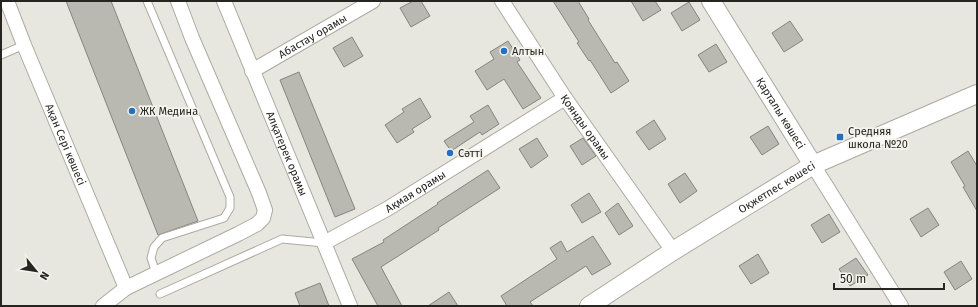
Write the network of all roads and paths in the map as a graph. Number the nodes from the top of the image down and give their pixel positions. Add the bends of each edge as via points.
1 (7, 1) edge
2 (147, 1) edge
3 (178, 1) edge
4 (224, 1) edge
5 (373, 1) edge
6 (502, 1) edge
7 (711, 1) edge
8 (24, 45) junction
9 (1, 55) edge
10 (252, 71) junction
11 (977, 94) edge
12 (565, 98) junction
13 (813, 165) junction
14 (324, 243) junction
15 (673, 251) junction
16 (156, 273) junction
17 (126, 288) junction
18 (160, 294) dead end
19 (896, 304) edge
20 (103, 306) edge
21 (350, 306) edge
22 (590, 306) edge

1 - 8 street, Ақан Сері көшесі
2 - 16 lane via 230,197 230,208 224,218 162,238 154,247 151,258
3 - 16 street via 265,210 263,218 257,224
4 - 10 street, Алқатерек орамы
5 - 10 street, Абастау орамы
6 - 12 street, Қоянды орамы
7 - 13 street, Қарталы көшесі
8 - 9 lane
8 - 17 street, Ақан Сері көшесі
10 - 14 street, Алқатерек орамы
11 - 13 street, Оқжетпес көшесі
12 - 14 street, Ақмая орамы via 388,208
12 - 15 street, Қоянды орамы
13 - 15 street, Оқжетпес көшесі
13 - 19 street, Қарталы көшесі
14 - 18 lane via 282,239
14 - 21 street, Алқатерек орамы
15 - 22 street, Оқжетпес көшесі
16 - 17 street
17 - 20 street

